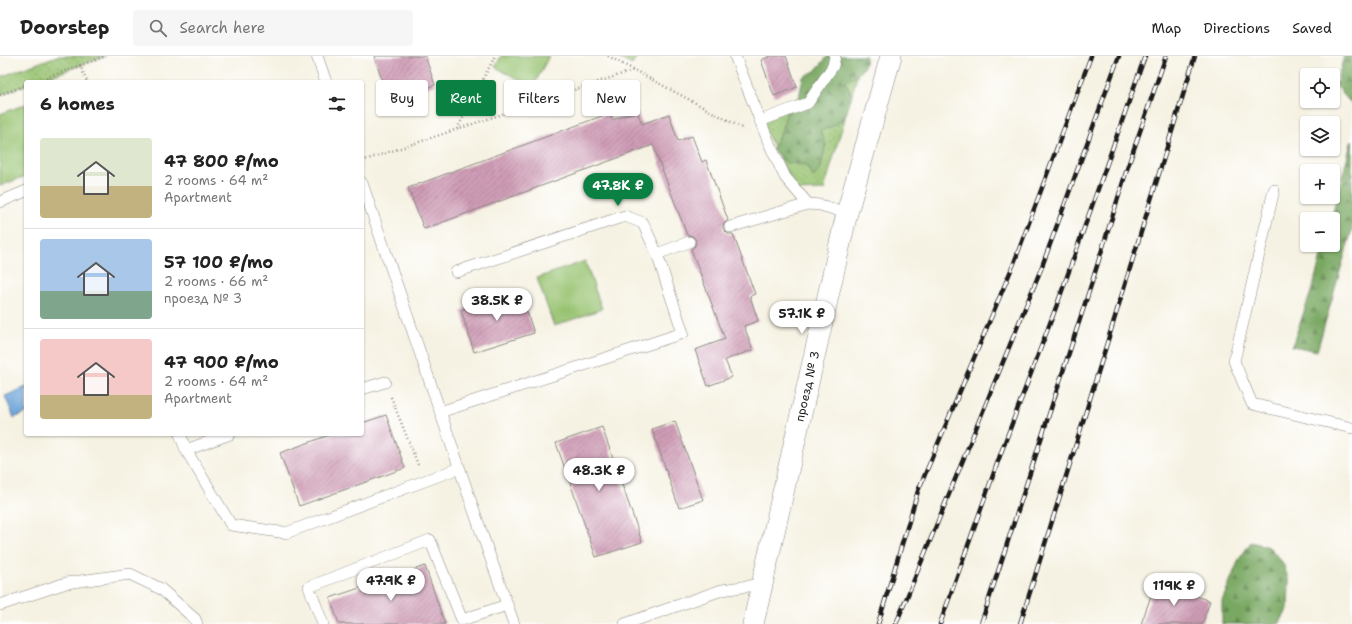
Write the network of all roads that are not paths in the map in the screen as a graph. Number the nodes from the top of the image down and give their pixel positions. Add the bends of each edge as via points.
1 (317, 56) edge
2 (735, 56) edge
3 (835, 56) edge
4 (891, 56) edge
5 (325, 80) edge
6 (760, 121) junction
7 (364, 189) edge
8 (1274, 190) dead end
9 (24, 192) edge
10 (0, 202) edge
11 (808, 204) junction
12 (847, 213) junction
13 (730, 227) dead end
14 (689, 242) dead end
15 (657, 254) junction
16 (456, 272) dead end
17 (385, 382) road end
18 (364, 389) edge
19 (440, 412) junction
20 (1352, 428) edge
21 (181, 436) edge
22 (224, 436) edge
23 (186, 450) junction
24 (459, 468) junction
25 (762, 584) junction
26 (507, 604) junction
27 (0, 605) edge
28 (197, 624) edge
29 (323, 624) edge
30 (514, 624) edge
31 (625, 624) edge
32 (753, 624) edge

1 - 5 lane
2 - 6 lane
3 - 6 lane via 833,66 808,103
4 - 12 street, проезд № 3
6 - 11 lane via 785,177
7 - 19 lane
8 - 20 lane via 1234,362 1252,404
9 - 10 lane
11 - 12 lane
11 - 13 lane
12 - 25 street, проезд № 3
14 - 15 lane
15 - 16 lane via 643,223 625,216
15 - 19 lane via 683,333
17 - 18 lane
19 - 24 lane
21 - 23 lane
22 - 23 lane
23 - 24 lane via 231,525 286,533
24 - 26 lane
25 - 31 lane via 722,590
25 - 32 street, проезд № 3
26 - 29 lane via 462,620 430,540 309,587
26 - 30 lane
27 - 28 lane via 66,583 130,574 161,590 195,618

